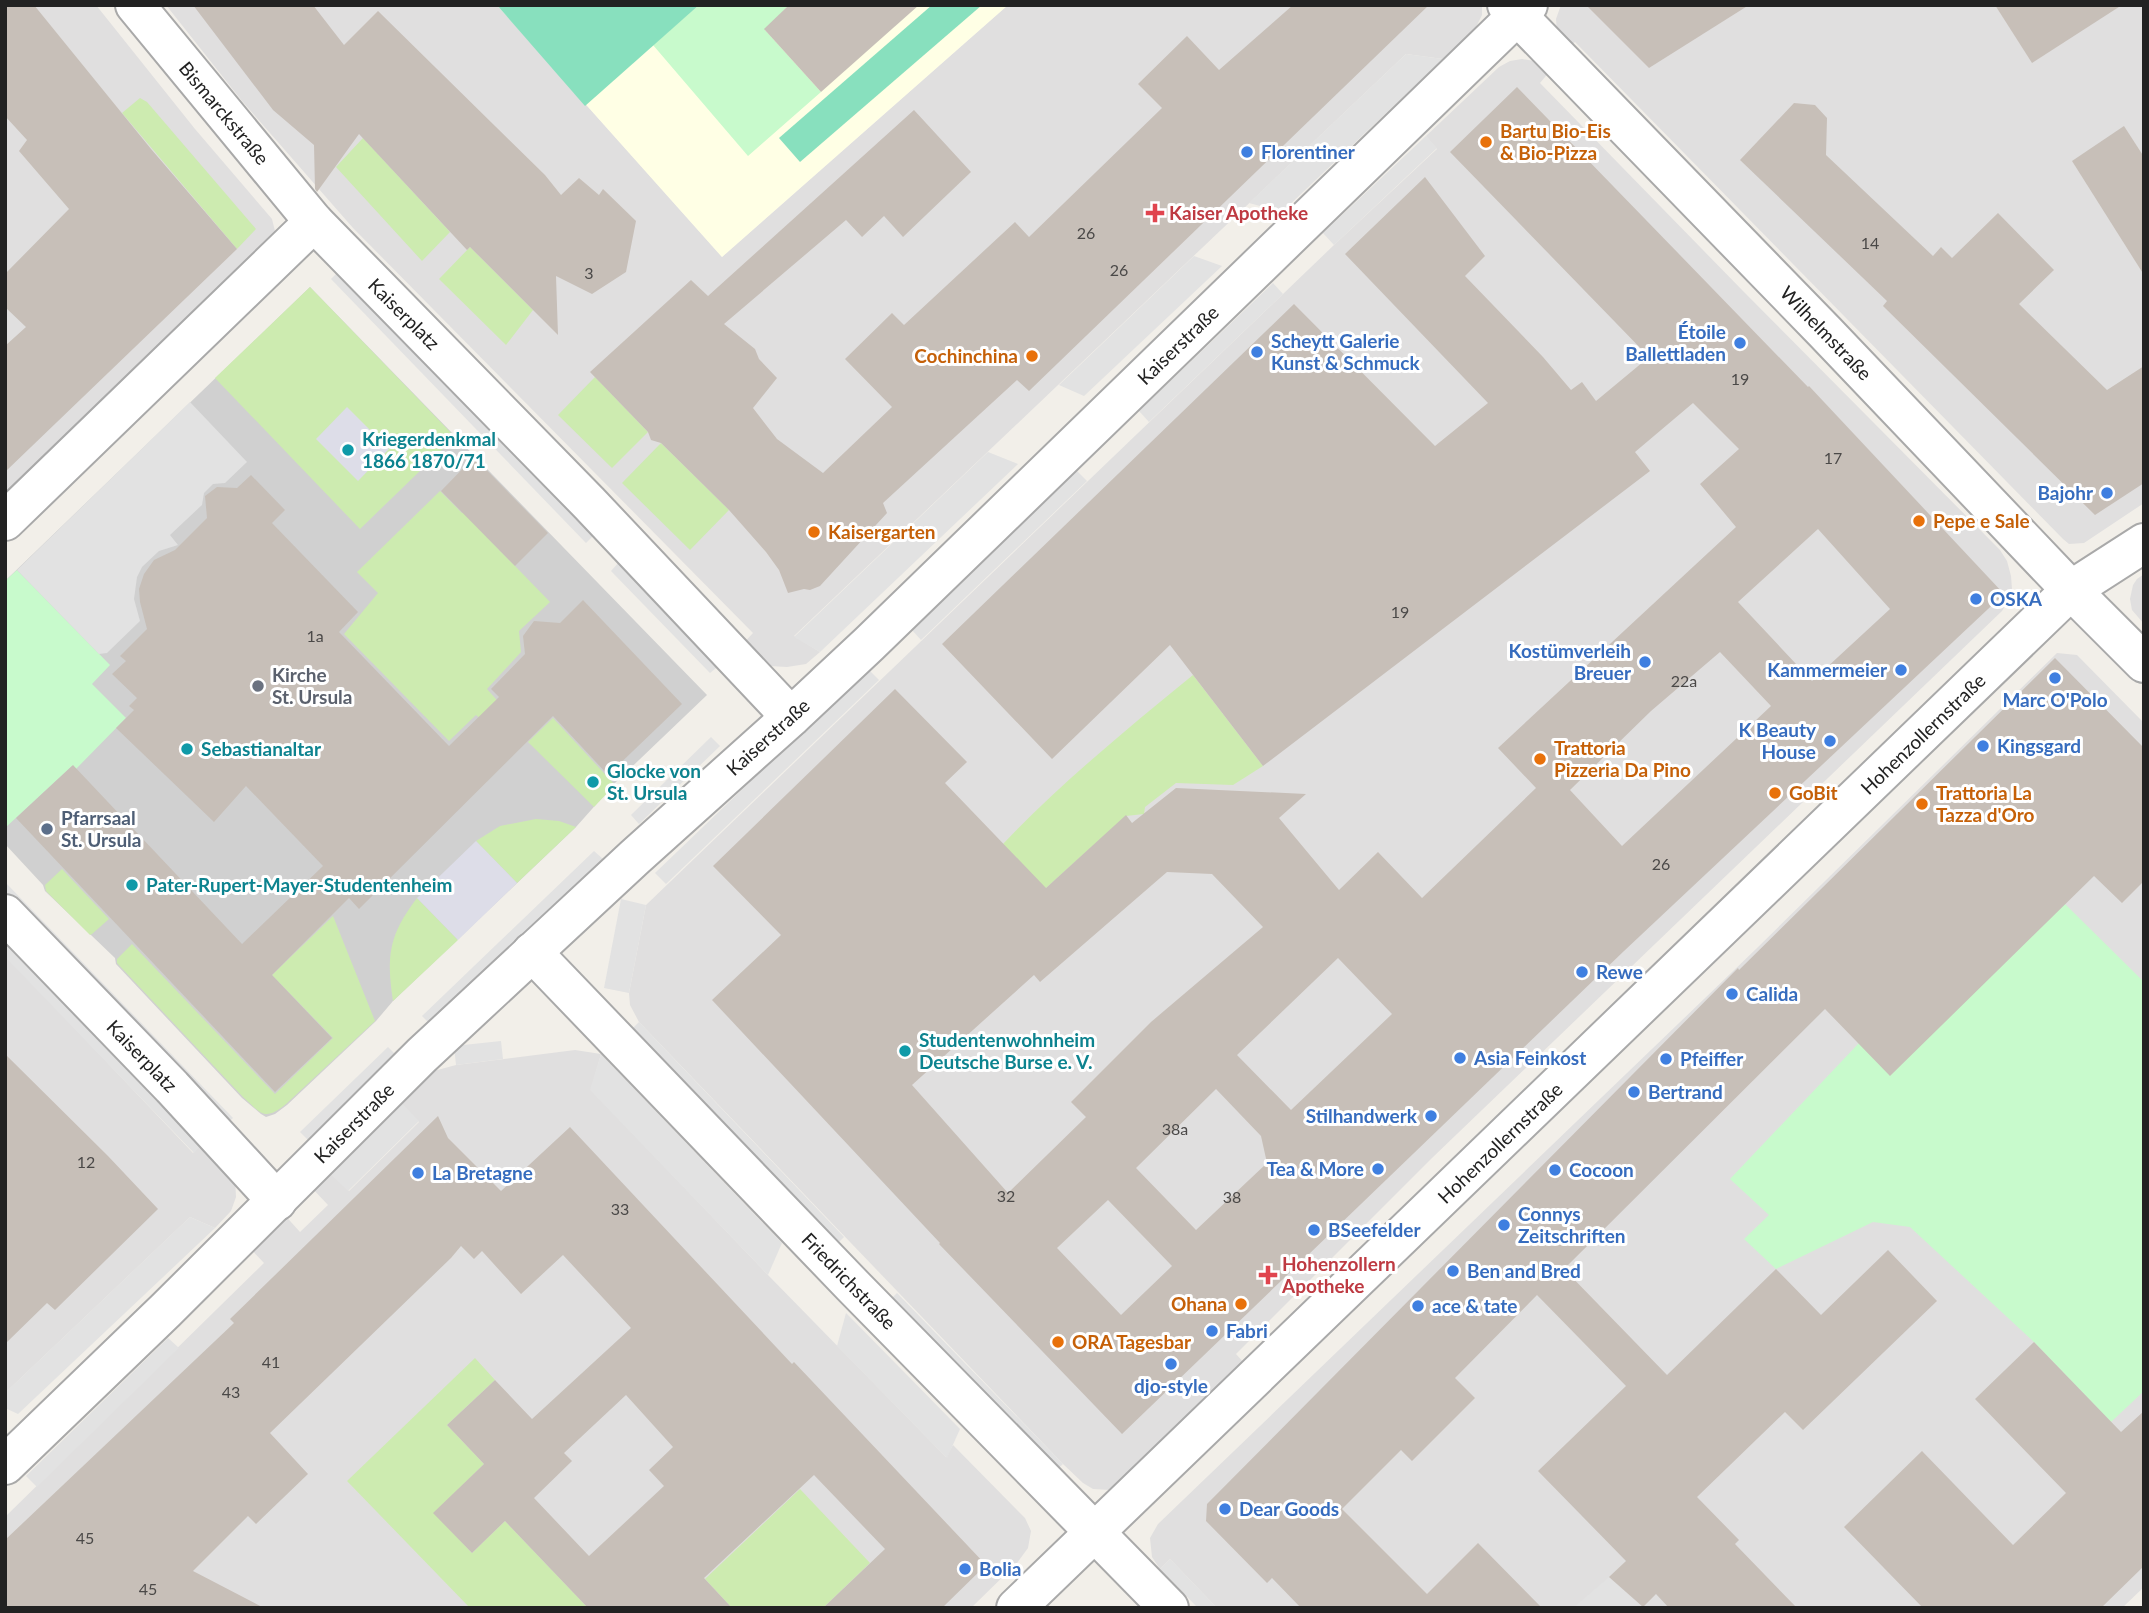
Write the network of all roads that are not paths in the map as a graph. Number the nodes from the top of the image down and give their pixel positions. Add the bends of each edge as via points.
1 (135, 5) edge
2 (1517, 9) edge
3 (314, 222) junction
4 (5, 521) edge
5 (2144, 543) edge
6 (2071, 590) junction
7 (2144, 663) edge
8 (791, 717) junction
9 (5, 914) edge
10 (532, 951) junction
11 (277, 1201) junction
12 (5, 1465) edge
13 (1096, 1531) junction
14 (1016, 1608) edge
15 (1169, 1608) edge

1 - 3 street, Bismarckstraße
2 - 6 street, Wilhelmstraße
2 - 8 street, Kaiserstraße via 1065,456
3 - 4 street
3 - 8 street, Kaiserplatz
5 - 6 street, Hohenzollernstraße
6 - 7 street, Wilhelmstraße
6 - 13 street, Hohenzollernstraße
8 - 10 street, Kaiserstraße
9 - 11 street, Kaiserplatz
10 - 11 street, Kaiserstraße
10 - 13 street, Friedrichstraße
11 - 12 street, Kaiserstraße
13 - 14 street, Hohenzollernstraße
13 - 15 street, Friedrichstraße

